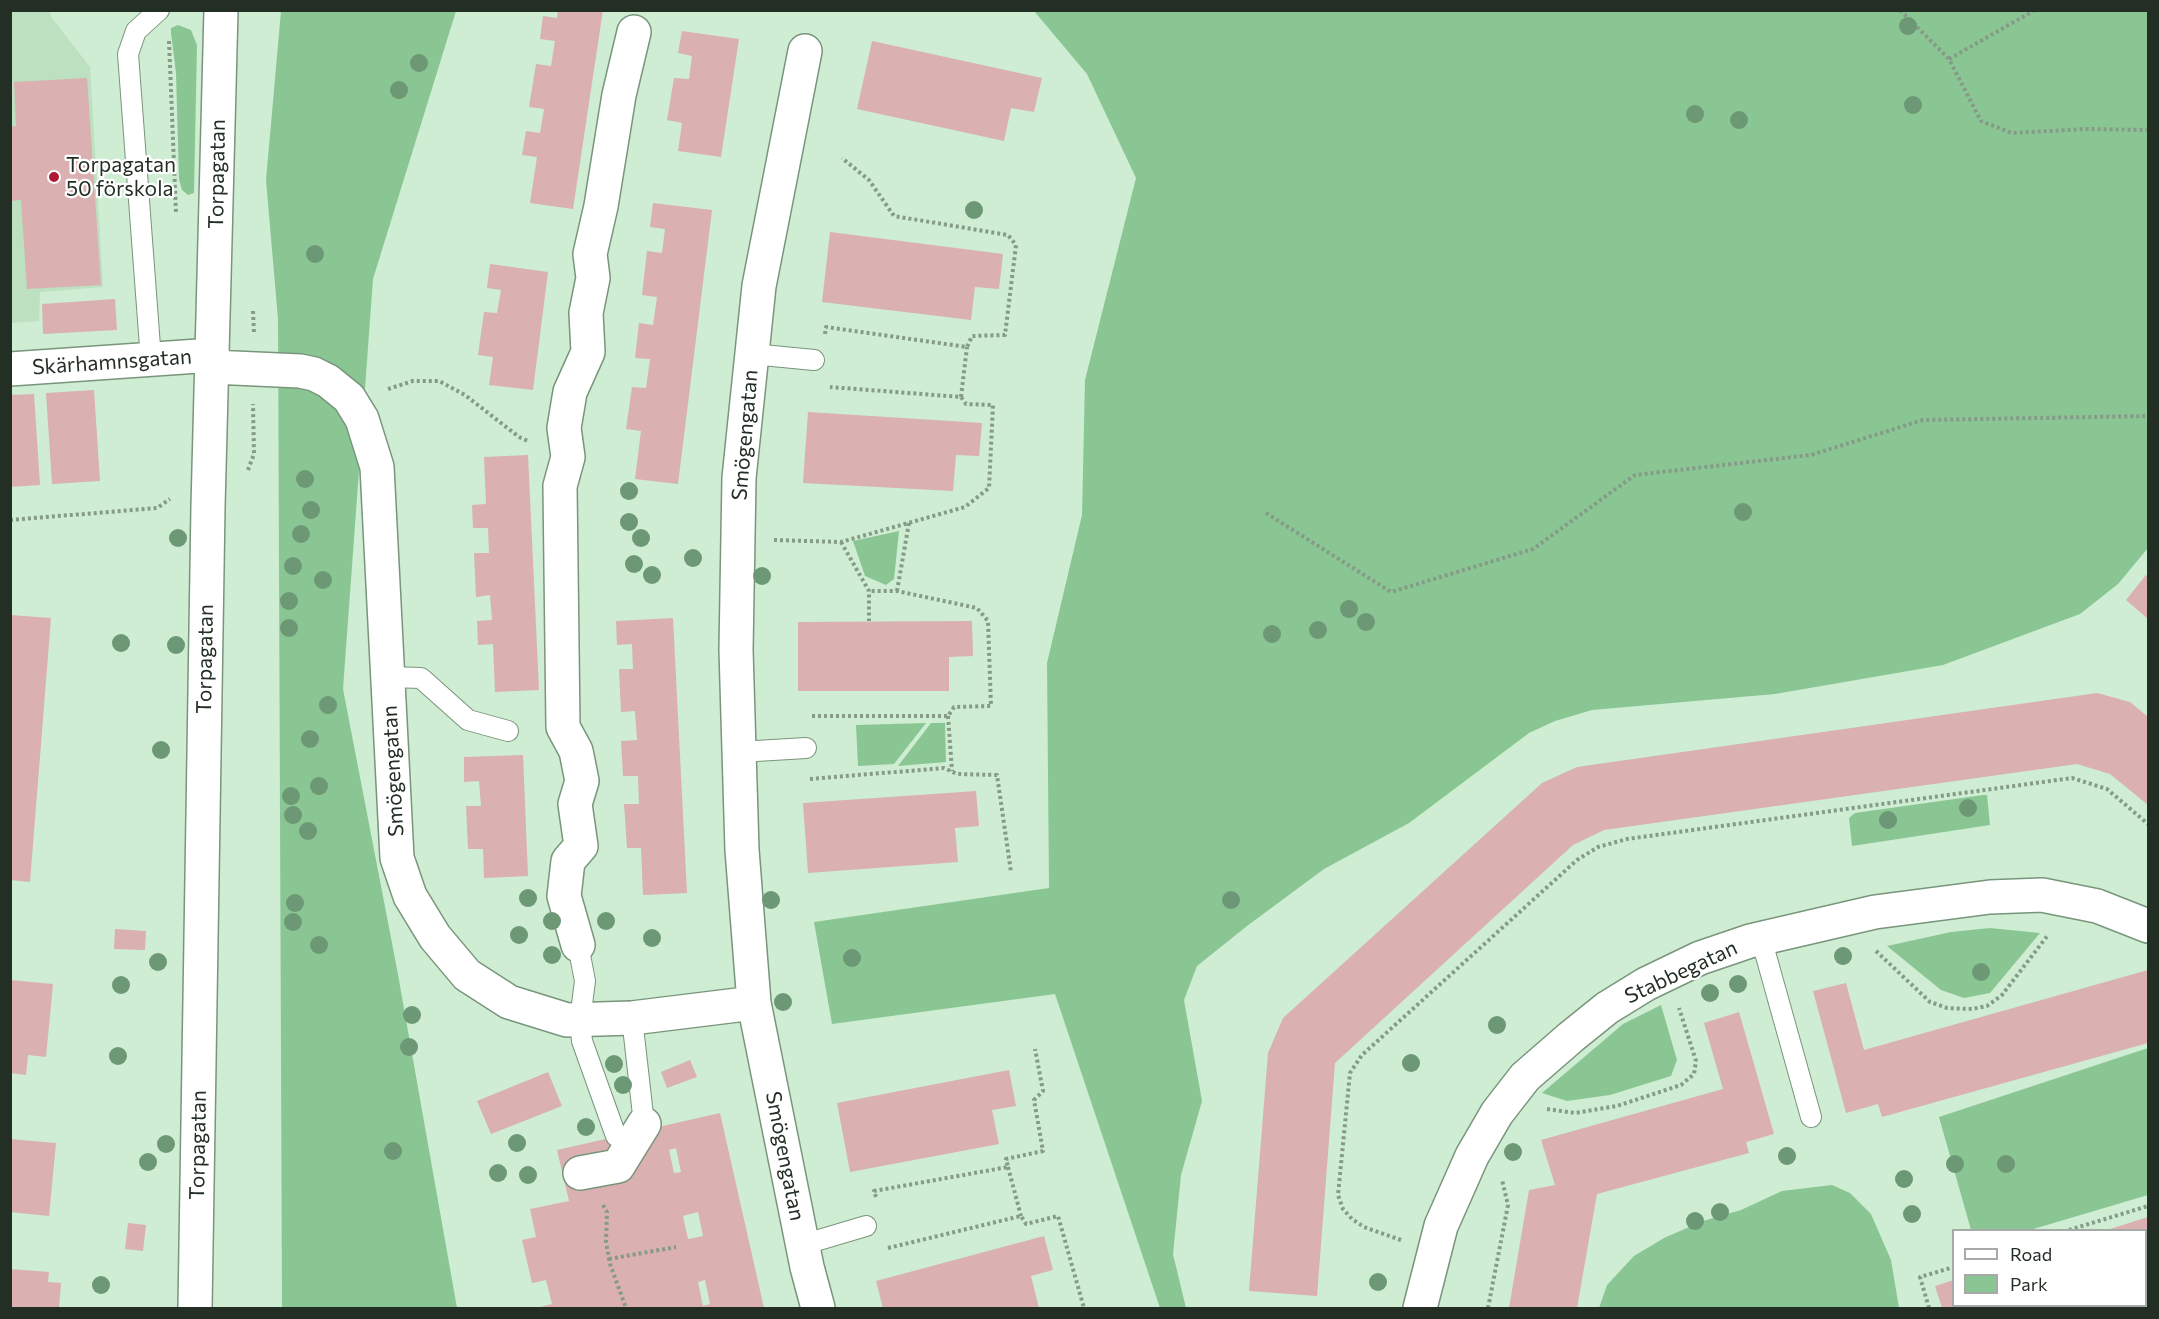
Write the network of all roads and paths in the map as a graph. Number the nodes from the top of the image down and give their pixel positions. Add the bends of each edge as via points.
1 (159, 10) edge
2 (1900, 10) edge
3 (2035, 10) edge
4 (217, 11) edge
5 (634, 32) dead end
6 (805, 51) dead end
7 (1949, 59) junction
8 (2148, 130) edge
9 (842, 158) dead end
10 (825, 336) dead end
11 (967, 347) junction
12 (752, 354) junction
13 (151, 360) junction
14 (814, 360) dead end
15 (213, 361) junction
16 (10, 369) edge
17 (819, 386) dead end
18 (378, 392) dead end
19 (962, 397) junction
20 (2148, 416) edge
21 (536, 444) dead end
22 (1266, 513) dead end
23 (909, 523) junction
24 (771, 540) dead end
25 (841, 542) junction
26 (869, 591) junction
27 (897, 591) junction
28 (869, 621) dead end
29 (389, 677) junction
30 (807, 716) dead end
31 (948, 716) junction
32 (508, 731) dead end
33 (806, 748) dead end
34 (739, 752) junction
35 (810, 770) dead end
36 (952, 771) junction
37 (2148, 825) edge
38 (1011, 872) dead end
39 (2074, 902) junction
40 (1843, 919) junction
41 (2148, 926) edge
42 (1761, 938) junction
43 (578, 945) joint
44 (1668, 973) junction
45 (754, 1003) junction
46 (632, 1018) junction
47 (580, 1020) junction
48 (1035, 1048) dead end
49 (1513, 1094) junction
50 (1811, 1118) dead end
51 (630, 1130) junction
52 (1479, 1144) junction
53 (1008, 1167) junction
54 (585, 1172) joint
55 (877, 1202) dead end
56 (2148, 1206) edge
57 (1021, 1216) junction
58 (866, 1226) dead end
59 (2072, 1229) edge
60 (885, 1237) dead end
61 (802, 1245) junction
62 (676, 1247) dead end
63 (1433, 1251) junction
64 (609, 1259) junction
65 (1952, 1267) edge
66 (195, 1308) edge
67 (626, 1308) edge
68 (818, 1308) edge
69 (1084, 1308) edge
70 (1420, 1308) edge
71 (1488, 1308) edge
72 (1929, 1308) edge

1 - 13 lane via 136,31 128,54
2 - 7 path
3 - 7 path
4 - 15 street, Torpagatan
5 - 43 street via 590,254 593,278 586,313 588,352 570,392 564,428 568,457 560,486 563,727 576,751 582,782 575,804 581,846 568,861 564,896
6 - 12 street, Smögengatan via 759,286
7 - 8 path via 1981,121 2012,134
9 - 11 path via 868,180 894,216 1008,235 1016,245 1005,335 972,336
10 - 11 path via 826,327
11 - 19 path
12 - 14 lane
12 - 34 street, Smögengatan via 740,478 736,650
13 - 15 street, Skärhamnsgatan
13 - 16 street, Skärhamnsgatan
15 - 29 street, Smögengatan via 314,374 349,398 362,419 377,466
15 - 66 street, Torpagatan
17 - 19 path
18 - 21 path via 413,381 439,381 465,395 519,437
19 - 23 path via 966,404 993,405 989,488 965,507
20 - 22 path via 1923,420 1811,455 1635,475 1533,549 1391,592
23 - 25 path
23 - 27 path
24 - 25 path
25 - 26 path
26 - 27 path
26 - 28 path
27 - 31 path via 977,608 988,621 991,706 954,707
29 - 32 lane via 421,678 468,720
29 - 47 street, Smögengatan via 397,858 410,896 435,937 467,975 509,1002 567,1020
30 - 31 path
31 - 36 path
33 - 34 lane
34 - 45 street, Smögengatan
35 - 36 path via 810,780 944,768
36 - 38 path via 997,775
37 - 63 path via 2107,789 2072,778 1627,838 1598,847 1577,860 1362,1055 1350,1074 1338,1195 1343,1209 1364,1227
39 - 40 street, Stabbegatan via 2042,895 1989,897
39 - 40 path via 2002,995 1987,1006 1972,1009 1947,1008 1930,1002
39 - 41 street, Stabbegatan via 2097,906
40 - 42 street, Stabbegatan
42 - 44 street, Stabbegatan
42 - 50 lane
43 - 47 lane via 585,981
44 - 49 street, Stabbegatan via 1607,1008 1525,1077
44 - 49 path via 1696,1061 1694,1074 1681,1084 1617,1106 1575,1113 1549,1110
45 - 46 street, Smögengatan
45 - 61 street, Smögengatan
46 - 47 street, Smögengatan
46 - 51 lane
47 - 51 lane via 582,1041
48 - 53 path via 1043,1091 1034,1100 1043,1151 1006,1159
49 - 52 street, Stabbegatan
51 - 54 street via 618,1166
52 - 63 street, Stabbegatan
52 - 71 path via 1505,1186 1508,1205
53 - 55 path via 874,1191
53 - 57 path
54 - 64 path via 607,1212
56 - 59 path
57 - 60 path via 887,1248
57 - 69 path via 1026,1224 1058,1216
58 - 61 lane
61 - 68 street, Smögengatan
62 - 64 path
63 - 70 street, Stabbegatan
64 - 67 path
65 - 72 path via 1920,1277

